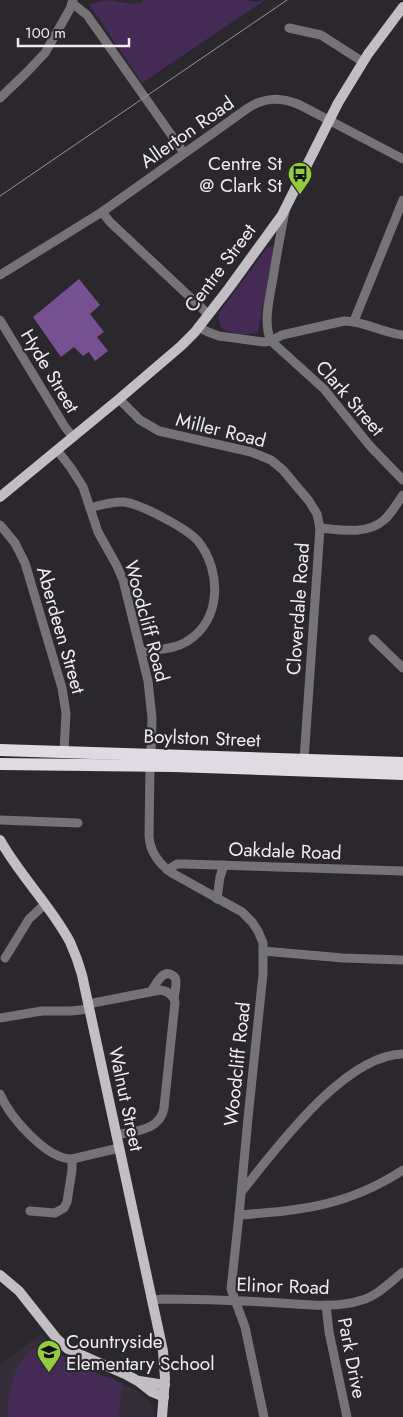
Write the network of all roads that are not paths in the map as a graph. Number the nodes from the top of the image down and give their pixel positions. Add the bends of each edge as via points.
1 (73, 2) edge
2 (403, 7) edge
3 (289, 28) dead end
4 (363, 62) junction
5 (0, 98) edge
6 (329, 120) junction
7 (184, 153) junction
8 (403, 159) edge
9 (403, 200) edge
10 (285, 209) junction
11 (102, 212) junction
12 (0, 274) edge
13 (208, 314) junction
14 (0, 320) edge
15 (354, 321) junction
16 (198, 327) junction
17 (3, 332) edge
18 (403, 335) edge
19 (271, 341) junction
20 (120, 399) junction
21 (73, 437) junction
22 (57, 450) junction
23 (402, 478) edge
24 (403, 495) edge
25 (0, 496) edge
26 (90, 508) junction
27 (0, 526) edge
28 (320, 528) junction
29 (372, 639) dead end
30 (142, 652) junction
31 (403, 668) edge
32 (0, 750) edge
33 (64, 752) junction
34 (151, 760) junction
35 (304, 760) junction
36 (403, 763) edge
37 (0, 764) edge
38 (403, 774) edge
39 (0, 820) edge
40 (78, 823) dead end
41 (0, 840) edge
42 (224, 865) junction
43 (167, 870) junction
44 (403, 871) edge
45 (217, 898) junction
46 (44, 905) junction
47 (263, 951) junction
48 (5, 958) dead end
49 (403, 960) edge
50 (152, 990) junction
51 (174, 998) junction
52 (89, 1007) junction
53 (0, 1018) edge
54 (403, 1054) edge
55 (0, 1094) edge
56 (116, 1135) junction
57 (119, 1148) junction
58 (72, 1158) junction
59 (403, 1170) edge
60 (242, 1191) junction
61 (30, 1211) dead end
62 (239, 1215) junction
63 (403, 1272) edge
64 (0, 1276) edge
65 (152, 1300) junction
66 (235, 1300) junction
67 (326, 1305) junction
68 (138, 1381) junction
69 (165, 1385) junction
70 (164, 1397) junction
71 (162, 1417) edge
72 (264, 1417) edge
73 (347, 1417) edge

1 - 5 street via 45,53
1 - 7 street via 87,15
2 - 4 main road, Centre Street
3 - 4 street via 321,35
4 - 6 main road, Centre Street
6 - 7 street, Allerton Road via 289,101 264,100
6 - 8 street, Allerton Road
6 - 10 main road, Centre Street
7 - 11 street, Allerton Road
9 - 15 street
10 - 13 main road, Centre Street
10 - 19 street via 268,309 267,327
11 - 12 street, Allerton Road
11 - 13 street
13 - 16 main road, Centre Street
14 - 17 street, Hyde Street
15 - 18 street
15 - 19 street via 282,335
16 - 19 street via 225,337
16 - 20 main road, Centre Street
17 - 21 street, Hyde Street
19 - 23 street, Clark Street via 324,388 370,446
20 - 21 main road, Centre Street
20 - 28 street, Miller Road via 140,420 160,431 251,452 271,460 309,501 317,514
21 - 22 main road, Centre Street
22 - 25 main road, Centre Street
22 - 26 street, Woodcliff Road via 79,481
24 - 28 street, Cloverdale Road via 390,514 377,525 350,531
26 - 30 street, Woodcliff Road via 98,532 120,573
26 - 30 street via 120,502 144,508 192,536 211,567 215,599 202,630 177,646
27 - 33 street, Aberdeen Street via 15,543 25,563 62,688 66,712
28 - 35 street, Cloverdale Road
29 - 31 street
30 - 34 street, Woodcliff Road via 152,710
32 - 33 highway, Boylston Street
33 - 34 highway, Boylston Street
34 - 35 highway, Boylston Street
34 - 37 highway, Boylston Street
34 - 38 highway, Boylston Street
34 - 43 street, Woodcliff Road via 149,841
35 - 36 highway, Boylston Street
39 - 40 street
41 - 46 main road, Walnut Street
42 - 43 street, Oakdale Road via 181,864
42 - 44 street, Oakdale Road
42 - 45 street
43 - 45 street, Woodcliff Road
45 - 47 street, Woodcliff Road via 242,912 252,922
46 - 48 street via 29,919
46 - 52 main road, Walnut Street via 74,951
47 - 49 street
47 - 60 street, Woodcliff Road
50 - 51 street via 167,991
50 - 51 street via 163,975 171,974 176,981
50 - 52 street
51 - 56 street via 176,1005 161,1118 149,1127
52 - 53 street
52 - 56 main road, Walnut Street
54 - 60 street via 363,1066 340,1083 294,1127
55 - 58 street via 27,1131 52,1153
56 - 57 main road, Walnut Street
57 - 58 street
57 - 65 main road, Walnut Street
58 - 61 street via 64,1208 55,1213
59 - 62 street via 369,1190 329,1204
60 - 62 street, Woodcliff Road
62 - 66 street, Woodcliff Road via 231,1289
63 - 67 street, Elinor Road via 373,1296 351,1303
64 - 68 main road via 25,1297 68,1349
65 - 66 street, Elinor Road
65 - 69 main road, Walnut Street via 163,1351
66 - 67 street, Elinor Road
66 - 72 street, Woodcliff Road via 245,1327
67 - 73 street, Park Drive via 332,1351
68 - 69 main road
68 - 70 main road
69 - 70 main road, Walnut Street
70 - 71 main road, Walnut Street

